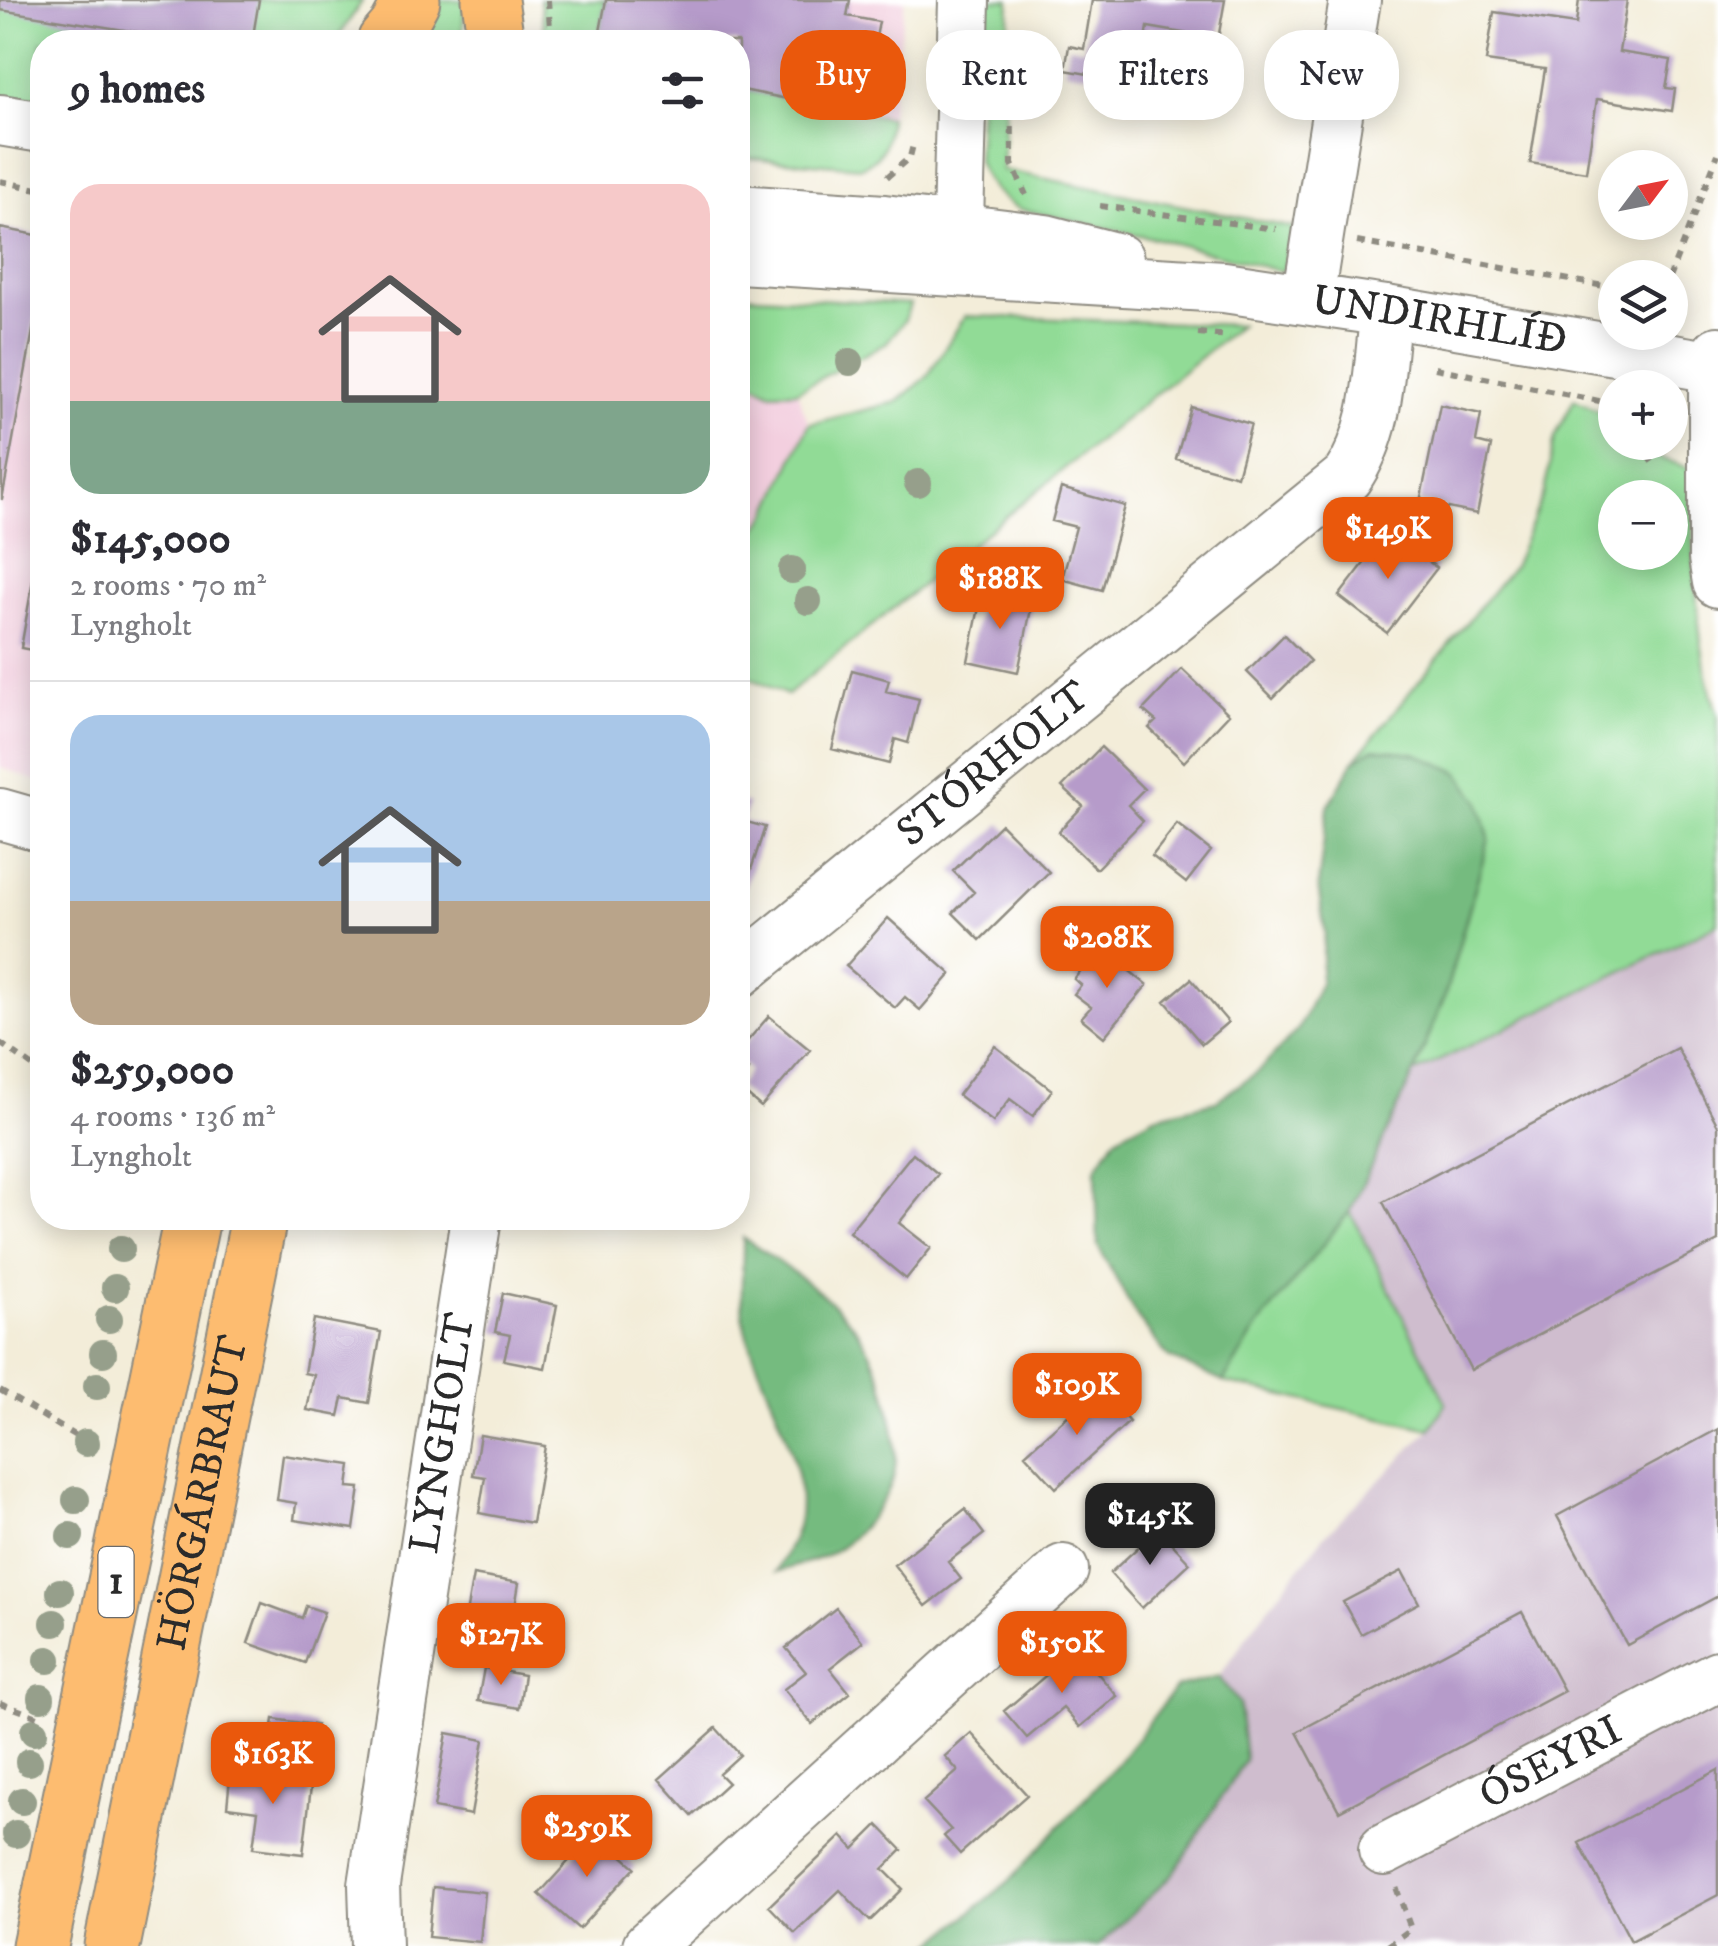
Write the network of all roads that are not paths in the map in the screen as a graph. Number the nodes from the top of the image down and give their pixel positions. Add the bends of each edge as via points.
1 (412, 0) edge
2 (490, 0) edge
3 (964, 0) edge
4 (1355, 0) edge
5 (394, 30) edge
6 (494, 30) edge
7 (0, 120) edge
8 (30, 126) edge
9 (0, 155) edge
10 (30, 160) edge
11 (750, 211) edge
12 (957, 250) junction
13 (750, 258) edge
14 (1308, 299) junction
15 (1383, 334) junction
16 (1716, 359) edge
17 (1718, 582) edge
18 (0, 814) edge
19 (30, 823) edge
20 (750, 963) edge
21 (189, 1230) edge
22 (258, 1230) edge
23 (474, 1230) edge
24 (1063, 1570) dead end
25 (1718, 1676) edge
26 (1384, 1850) road end
27 (40, 1946) edge
28 (112, 1946) edge
29 (376, 1946) edge
30 (648, 1946) edge

1 - 5 highway
2 - 6 highway
3 - 12 street
4 - 14 street
7 - 8 street
9 - 10 street
11 - 12 street, UNDIRHLÍÐ via 884,220
12 - 13 street, UNDIRHLÍÐ
12 - 14 street, UNDIRHLÍÐ
14 - 15 street, UNDIRHLÍÐ
15 - 16 street, UNDIRHLÍÐ
15 - 20 street, STÓRHOLT via 1370,432 1347,477
16 - 17 street
18 - 19 street
21 - 27 highway, HÖRGÁRBRAUT / 1
22 - 28 highway, HÖRGÁRBRAUT / 1
23 - 29 street, LYNGHOLT via 374,1885
24 - 30 street
25 - 26 street, ÓSEYRI

